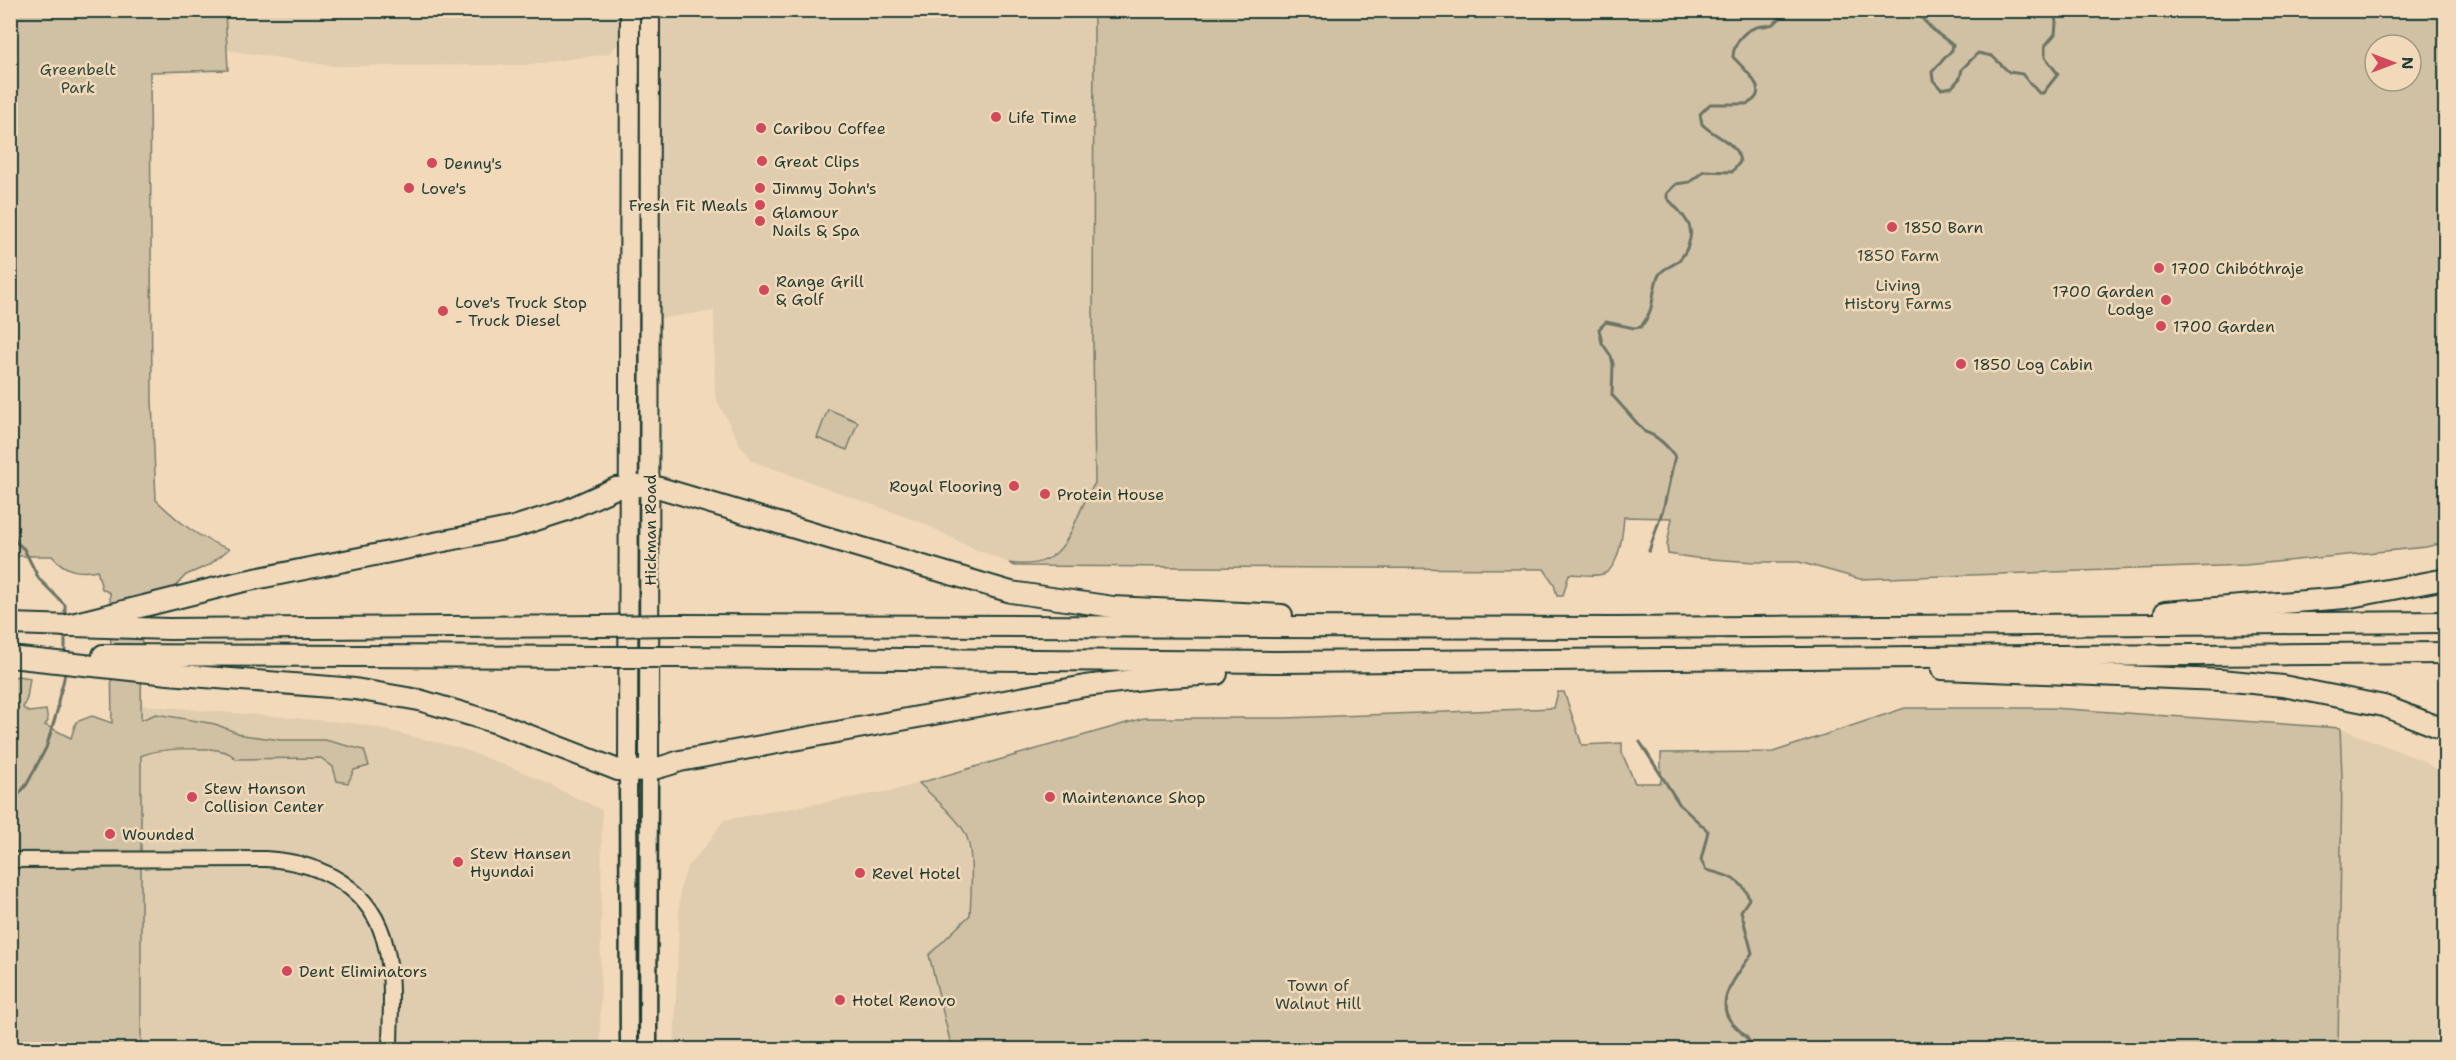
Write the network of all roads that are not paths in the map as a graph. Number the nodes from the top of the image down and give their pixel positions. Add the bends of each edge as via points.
1 (630, 10) edge
2 (650, 10) edge
3 (650, 485) junction
4 (629, 486) junction
5 (2445, 579) edge
6 (2445, 622) edge
7 (10, 624) edge
8 (1989, 625) junction
9 (64, 626) junction
10 (1438, 628) junction
11 (2445, 652) edge
12 (10, 656) edge
13 (1841, 657) junction
14 (1278, 662) junction
15 (168, 665) junction
16 (2445, 730) edge
17 (628, 771) junction
18 (649, 771) junction
19 (17, 860) edge
20 (390, 1050) edge
21 (629, 1050) edge
22 (648, 1050) edge

1 - 4 highway, Hickman Road
2 - 3 highway, Hickman Road
3 - 4 highway
3 - 10 highway via 1011,592 1113,607
3 - 18 highway, Hickman Road
4 - 9 highway via 514,527 240,582
4 - 17 highway, Hickman Road
5 - 8 highway via 2345,598
6 - 8 highway
7 - 9 highway
8 - 10 highway
9 - 10 highway, bridge
11 - 13 highway
12 - 15 highway
13 - 14 highway
13 - 16 highway via 1941,669 2283,686 2384,706
14 - 15 highway, bridge via 602,657
14 - 18 highway via 1241,672 1085,686 680,761
15 - 17 highway via 419,700 497,723
17 - 18 highway
17 - 21 main road, Hickman Road
18 - 22 main road, Hickman Road
19 - 20 street via 265,859 302,863 330,875 361,899 383,936 389,971

